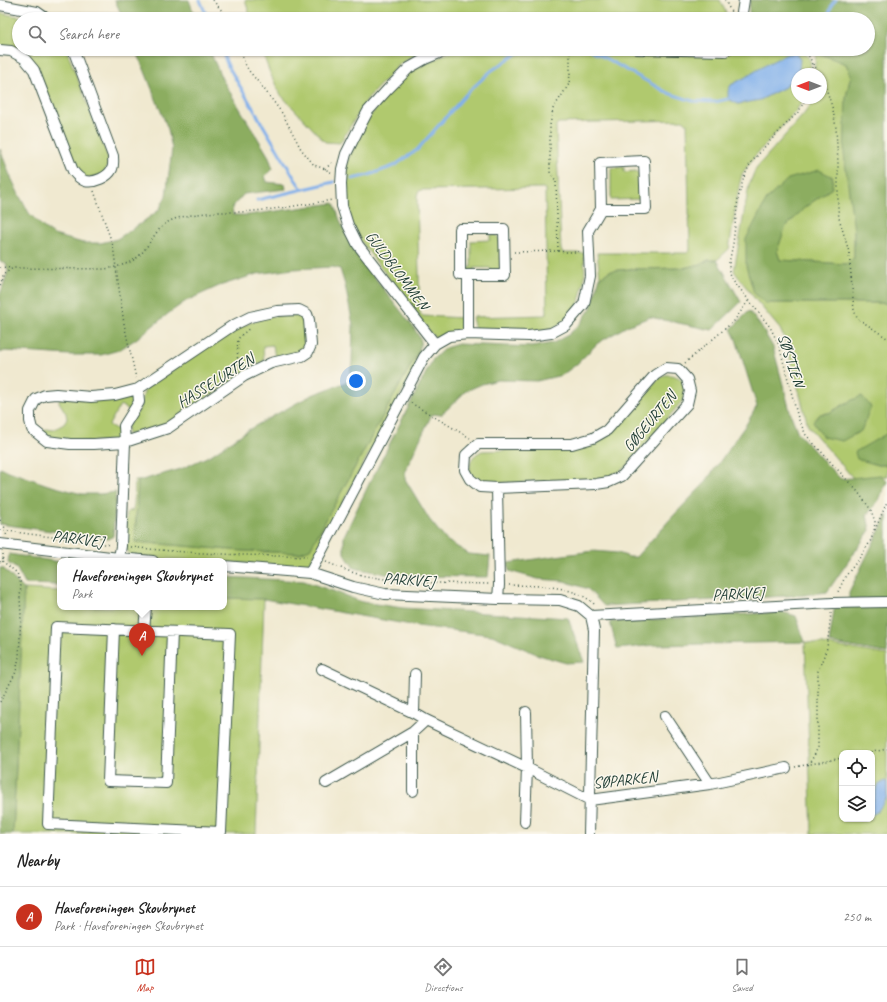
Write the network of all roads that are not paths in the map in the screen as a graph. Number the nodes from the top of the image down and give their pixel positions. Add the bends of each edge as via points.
1 (744, 0) edge
2 (0, 5) edge
3 (37, 12) edge
4 (739, 12) edge
5 (0, 50) edge
6 (12, 52) edge
7 (20, 56) edge
8 (76, 56) edge
9 (432, 56) edge
10 (601, 209) junction
11 (468, 275) junction
12 (468, 334) junction
13 (435, 344) junction
14 (138, 389) junction
15 (125, 442) junction
16 (497, 488) junction
17 (0, 544) edge
18 (119, 558) joint
19 (227, 566) edge
20 (310, 573) junction
21 (498, 599) junction
22 (887, 602) edge
23 (146, 610) edge
24 (592, 616) junction
25 (114, 629) junction
26 (144, 631) junction
27 (172, 632) junction
28 (322, 669) dead end
29 (415, 674) dead end
30 (414, 712) junction
31 (526, 712) dead end
32 (665, 716) dead end
33 (426, 720) junction
34 (413, 732) junction
35 (527, 768) junction
36 (786, 768) road end
37 (326, 783) dead end
38 (710, 784) junction
39 (413, 791) dead end
40 (590, 800) junction
41 (525, 822) dead end
42 (589, 834) edge

1 - 4 street
2 - 3 street
5 - 6 street
7 - 8 street via 34,70 72,171 79,178 94,181 107,176 113,168 113,156
9 - 13 street, GULDBLOMMEN via 409,68 368,111 346,154 341,177 342,206 358,245
10 - 10 street via 600,163 644,161 646,208
10 - 12 street via 588,231 590,276 584,304 566,325 550,333 529,336
11 - 11 street via 460,275 460,229 504,229 504,275
11 - 12 street
12 - 13 street via 448,336
13 - 20 street via 424,357
14 - 15 street via 139,402 124,426
14 - 15 street, HASSELURTEN via 115,396 91,398 45,395 36,399 30,411 32,429 47,440 70,444
14 - 15 street, HASSELURTEN via 232,326 250,317 277,311 299,310 306,314 309,320 311,345 308,352 302,356 271,363 244,376 168,428
15 - 18 street
16 - 16 street, GØGEURTEN via 596,484 622,476 687,404 690,391 687,379 678,369 666,368 655,375 607,430 593,438 572,444 478,444 466,455 464,470 480,487
16 - 21 street
17 - 18 street, PARKVEJ
19 - 20 street, PARKVEJ
20 - 21 street, PARKVEJ via 353,588 384,594
21 - 24 street, PARKVEJ via 560,600 579,606
22 - 24 street, PARKVEJ
23 - 26 street
24 - 40 street via 594,630
25 - 26 street
25 - 27 street via 108,781 166,783
25 - 27 street via 56,627 48,824 221,832 230,634
26 - 27 street
28 - 30 street, SØPARKEN
29 - 30 street
30 - 33 street, SØPARKEN
31 - 35 street
32 - 38 street
33 - 34 street
33 - 35 street, SØPARKEN
34 - 37 street
34 - 39 street
35 - 40 street, SØPARKEN
35 - 41 street
36 - 38 street, SØPARKEN
38 - 40 street, SØPARKEN
40 - 42 street

